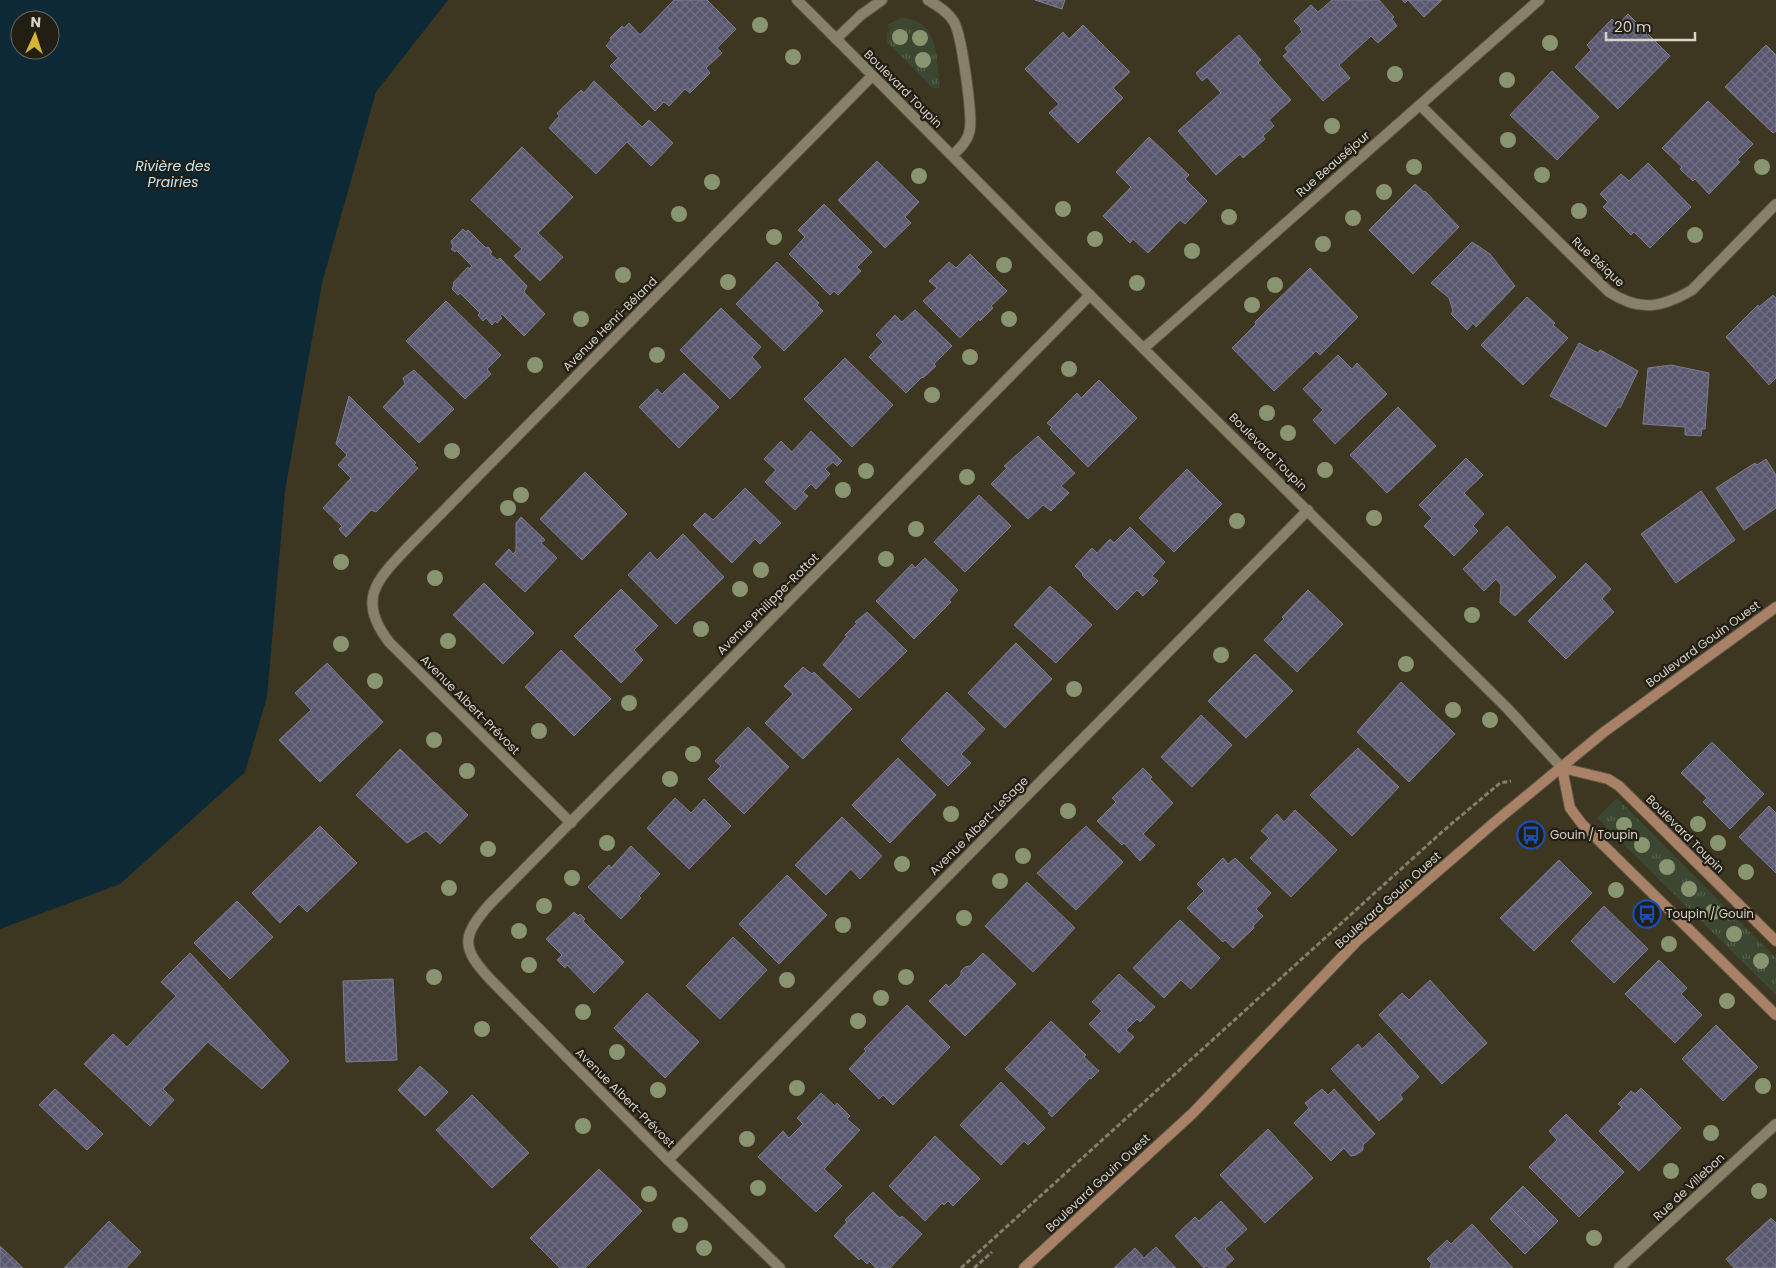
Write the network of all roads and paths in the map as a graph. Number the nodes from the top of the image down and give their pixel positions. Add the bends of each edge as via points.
1 (797, 0) edge
2 (882, 0) edge
3 (928, 0) edge
4 (1539, 0) edge
5 (836, 39) junction
6 (872, 76) junction
7 (1420, 105) junction
8 (953, 156) junction
9 (1776, 204) edge
10 (1090, 295) junction
11 (1144, 348) junction
12 (1308, 510) junction
13 (373, 594) joint
14 (1776, 607) edge
15 (1562, 768) junction
16 (1500, 783) dead end
17 (571, 823) junction
18 (468, 935) joint
19 (1776, 941) edge
20 (1776, 1015) edge
21 (1776, 1124) edge
22 (668, 1160) junction
23 (992, 1252) dead end
24 (780, 1268) edge
25 (961, 1268) edge
26 (974, 1268) edge
27 (1024, 1268) edge
28 (1619, 1268) edge

1 - 5 street, Boulevard Toupin
2 - 5 street
3 - 8 street via 946,11 961,39 970,128 964,143
4 - 7 street, Rue Beauséjour
5 - 6 street, Boulevard Toupin
6 - 8 street, Boulevard Toupin
6 - 13 street, Avenue Henri-Béland via 408,547 378,581
7 - 9 street, Rue Béique via 1609,292 1632,304 1657,305 1692,290
7 - 11 street, Rue Beauséjour
8 - 10 street, Boulevard Toupin
10 - 11 street, Boulevard Toupin
10 - 17 street, Avenue Philippe-Rottot
11 - 12 street, Boulevard Toupin
12 - 15 street, Boulevard Toupin via 1507,708
12 - 22 street, Avenue Albert-LeSage
13 - 17 street, Avenue Albert-Prévost via 374,616 389,642
14 - 15 street, Boulevard Gouin Ouest via 1604,732
15 - 19 street, Boulevard Toupin via 1608,779 1619,786
15 - 20 street via 1570,808 1582,824
15 - 27 street, Boulevard Gouin Ouest via 1358,941 1193,1113
16 - 25 path, Boulevard Gouin Ouest via 1318,943
17 - 18 street, Avenue Philippe-Rottot via 489,905
18 - 22 street, Avenue Albert-Prévost via 468,946 480,968
21 - 28 street, Rue de Villebon
22 - 24 street, Avenue Albert-Prévost
23 - 26 path

